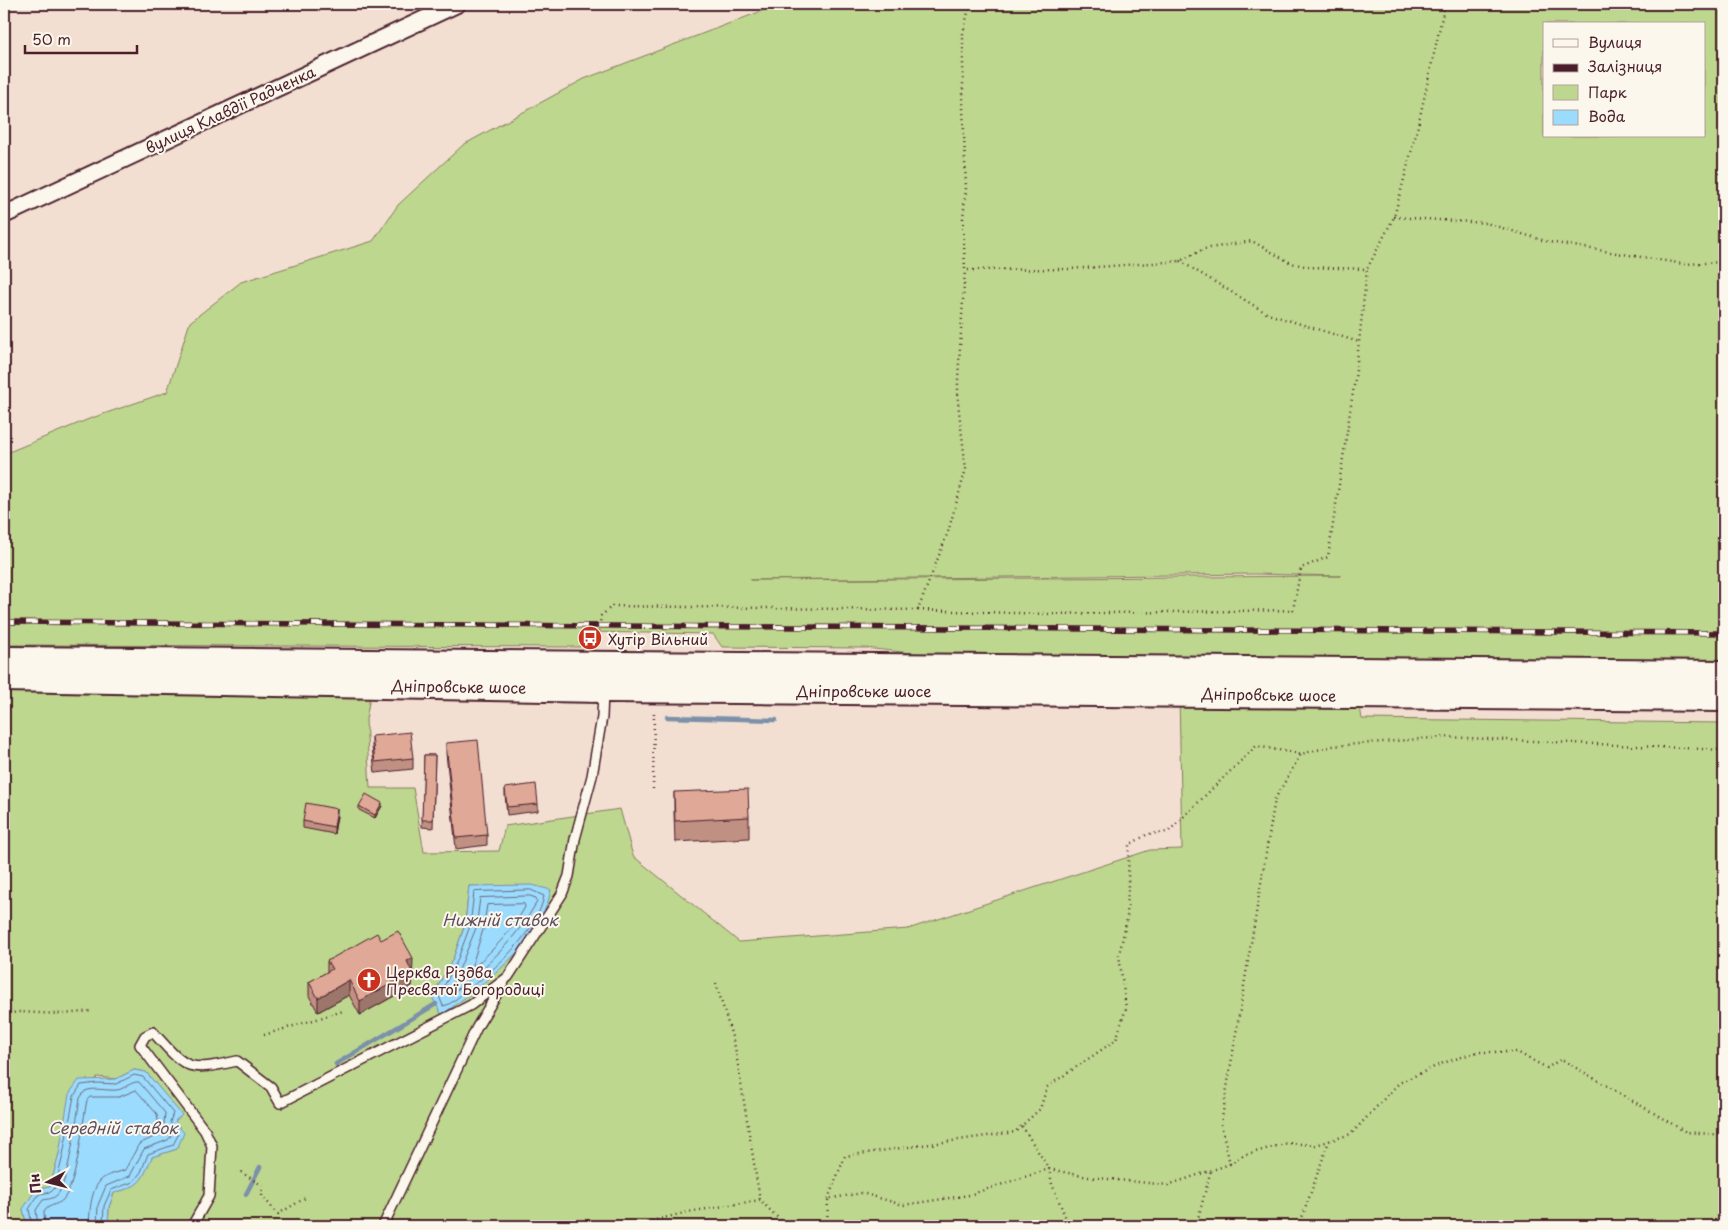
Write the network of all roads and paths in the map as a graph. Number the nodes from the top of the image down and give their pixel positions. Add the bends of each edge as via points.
1 (457, 4) edge
2 (970, 4) edge
3 (1445, 4) edge
4 (4, 215) edge
5 (1394, 217) junction
6 (1180, 261) junction
7 (1724, 262) edge
8 (1368, 269) junction
9 (966, 270) junction
10 (1359, 342) junction
11 (918, 610) junction
12 (4, 660) edge
13 (591, 664) junction
14 (1724, 674) edge
15 (4, 678) edge
16 (603, 689) junction
17 (1724, 698) edge
18 (654, 711) dead end
19 (1724, 750) edge
20 (1301, 754) junction
21 (653, 789) dead end
22 (508, 977) junction
23 (716, 983) dead end
24 (92, 1011) dead end
25 (343, 1011) dead end
26 (4, 1015) edge
27 (264, 1035) dead end
28 (1022, 1126) junction
29 (1724, 1135) edge
30 (1329, 1141) junction
31 (1230, 1164) junction
32 (1049, 1169) junction
33 (1211, 1170) junction
34 (241, 1172) dead end
35 (307, 1197) dead end
36 (828, 1199) junction
37 (760, 1200) junction
38 (192, 1226) edge
39 (384, 1226) edge
40 (632, 1226) edge
41 (786, 1226) edge
42 (827, 1226) edge
43 (1069, 1226) edge
44 (1196, 1226) edge
45 (1299, 1226) edge

1 - 4 street, вулиця Клавдії Радченка
2 - 9 path via 963,34
3 - 5 path
5 - 7 path via 1486,223 1550,242 1684,264
5 - 8 path
6 - 8 path via 1204,249 1252,241 1292,263 1309,267
6 - 9 path via 1069,269
6 - 10 path via 1268,314
8 - 10 path
9 - 11 path via 958,403 966,469 948,532
10 - 11 path via 1328,557 1301,568 1293,610 1049,614
11 - 13 path via 612,606 601,616
12 - 13 main road, Дніпровське шосе
13 - 14 main road, Дніпровське шосе
15 - 16 main road, Дніпровське шосе
16 - 17 main road, Дніпровське шосе
16 - 22 lane via 602,717 592,776 569,876 562,894
18 - 21 path
19 - 20 path via 1445,737 1333,746
20 - 28 path via 1256,746 1168,832 1148,834 1129,845 1126,919 1119,955 1126,1008 1116,1040 1047,1087 1040,1109
20 - 31 path via 1275,799 1221,1124
22 - 38 lane via 471,1006 280,1103 271,1086 237,1061 205,1069 193,1068 174,1056 153,1032 145,1036 140,1046 205,1131 212,1146 209,1196
22 - 39 lane via 477,1027
23 - 37 path via 735,1047
24 - 26 path
25 - 27 path
28 - 32 path
28 - 36 path via 1015,1132 845,1156
29 - 30 path via 1686,1132 1561,1059 1547,1068 1517,1052 1477,1052 1399,1083 1351,1134
30 - 31 path via 1316,1145 1288,1143 1244,1156
30 - 45 path
31 - 33 path
32 - 33 path via 1088,1177 1168,1185
32 - 36 path via 968,1194 903,1204 862,1193
32 - 43 path
33 - 44 path
34 - 35 path via 263,1186 262,1196 278,1214
36 - 42 path
37 - 40 path via 688,1212
37 - 41 path

